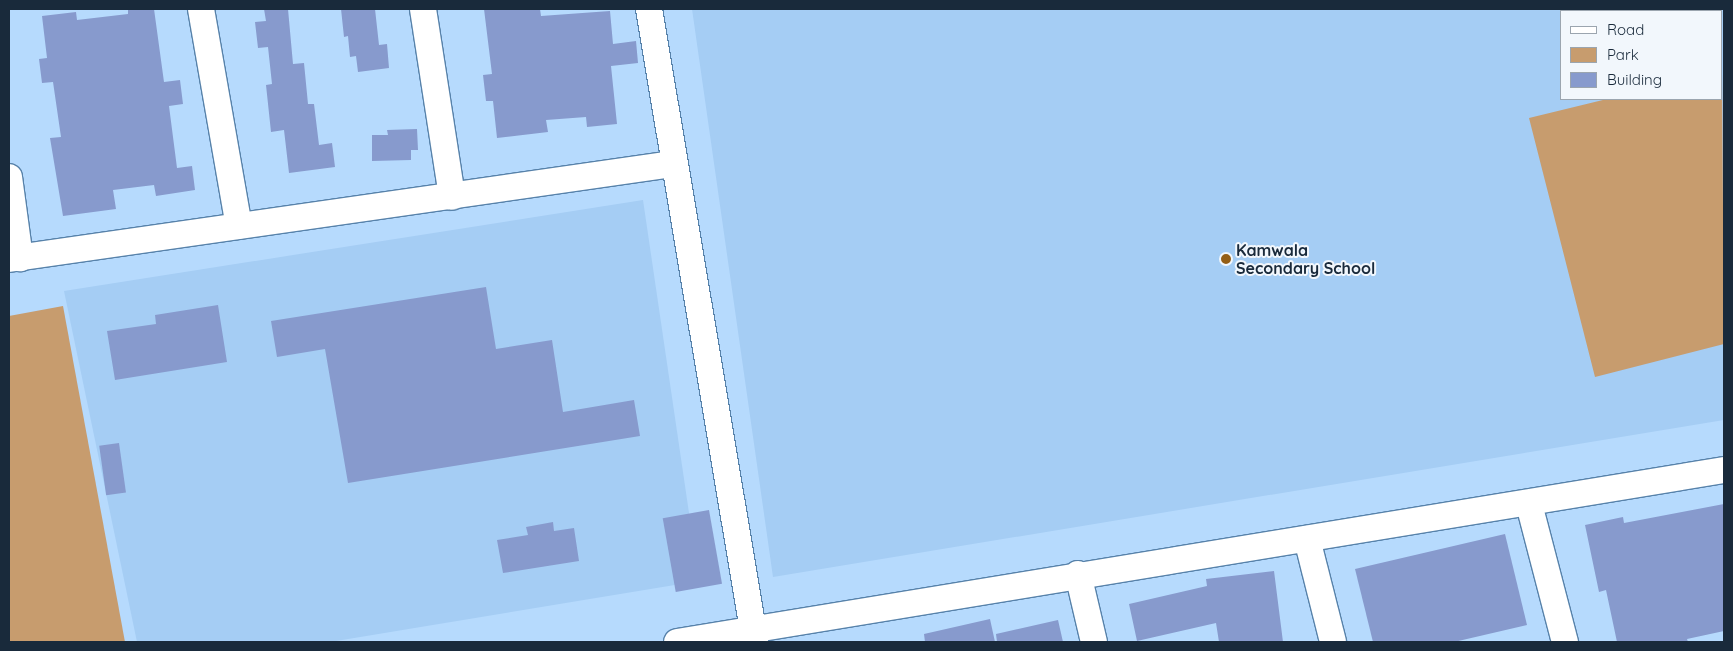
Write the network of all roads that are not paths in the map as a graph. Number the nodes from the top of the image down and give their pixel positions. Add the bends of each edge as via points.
1 (201, 9) edge
2 (423, 9) edge
3 (649, 9) edge
4 (673, 164) junction
5 (9, 177) edge
6 (452, 197) junction
7 (239, 226) junction
8 (14, 259) edge
9 (1724, 470) edge
10 (1529, 504) junction
11 (1307, 539) junction
12 (1078, 574) junction
13 (754, 636) edge
14 (677, 642) edge
15 (1094, 642) edge
16 (1332, 642) edge
17 (1565, 642) edge

1 - 7 street
2 - 6 street
3 - 4 street
4 - 6 street
4 - 13 street
5 - 8 street
6 - 7 street
7 - 8 street
9 - 10 street
10 - 11 street
10 - 17 street
11 - 12 street
11 - 16 street
12 - 13 street
12 - 15 street
13 - 14 street

